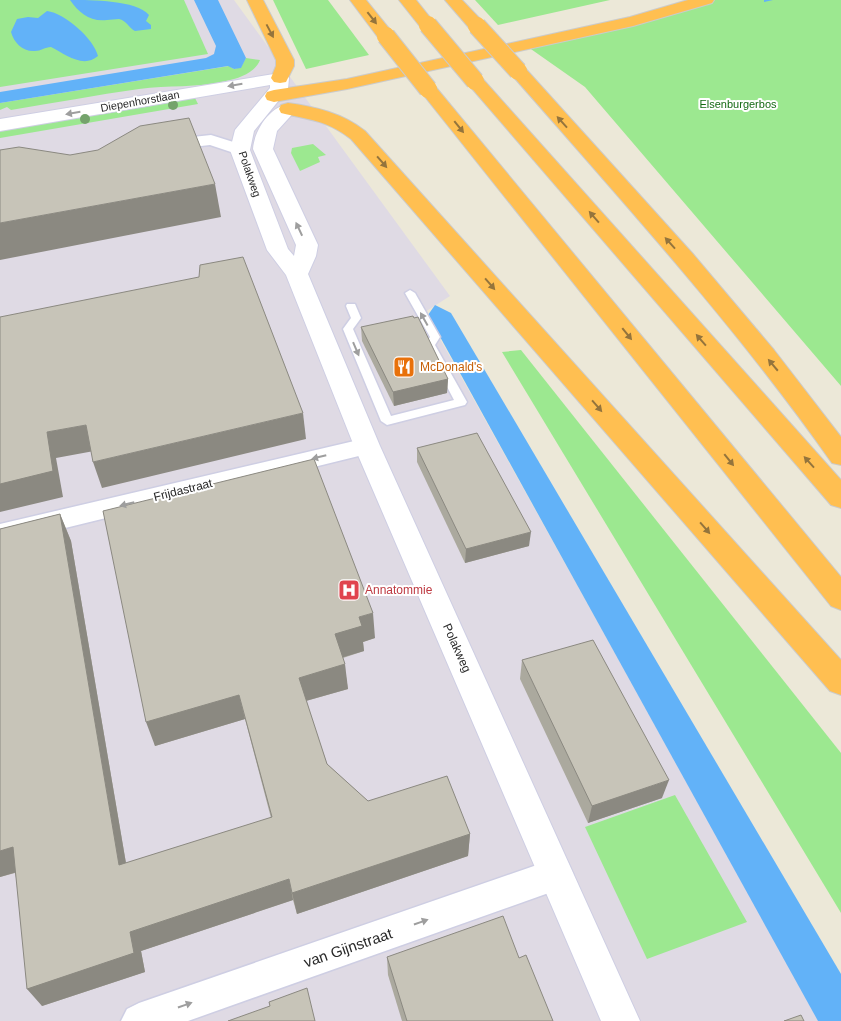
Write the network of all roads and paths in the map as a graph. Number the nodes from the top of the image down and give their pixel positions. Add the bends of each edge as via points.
1 (255, 0) edge
2 (358, 0) edge
3 (407, 0) edge
4 (453, 0) edge
5 (466, 0) edge
6 (688, 0) edge
7 (706, 0) edge
8 (474, 20) junction
9 (531, 27) dead end
10 (379, 58) dead end
11 (280, 78) junction
12 (323, 78) junction
13 (268, 104) junction
14 (220, 106) dead end
15 (161, 116) dead end
16 (0, 125) edge
17 (0, 143) edge
18 (147, 148) edge
19 (240, 150) junction
20 (296, 274) junction
21 (410, 293) dead end
22 (351, 306) dead end
23 (366, 446) junction
24 (841, 456) edge
25 (841, 498) edge
26 (0, 534) edge
27 (841, 598) edge
28 (841, 682) edge
29 (557, 874) junction
30 (139, 1021) edge
31 (620, 1021) edge

1 -> 11 highway via 285,60
2 -> 27 highway, bridge
25 -> 3 highway, bridge
4 - 8 highway
5 - 8 highway
6 - 12 highway via 349,78
7 - 12 highway via 664,13 353,83
24 -> 8 highway, bridge via 805,402
9 - 10 highway
11 - 12 highway
11 - 13 street, Polakweg via 279,90
11 -> 16 street, Diepenhorstlaan
12 - 13 highway
13 - 14 street
13 - 19 street, Polakweg via 245,130
20 -> 13 street, Polakweg via 307,245 263,149 268,129
13 -> 28 highway via 330,118 358,135
15 - 17 street, Diepenhorstlaan
18 - 19 street via 203,140
19 - 20 street, Polakweg via 278,250
20 - 23 street, Polakweg
22 -> 21 lane via 356,318 348,330 387,421 461,402 430,345 434,337
23 -> 26 street, Frijdastraat
23 - 29 street, Polakweg
30 -> 29 street, van Gijnstraat
29 - 31 street, Polakweg

